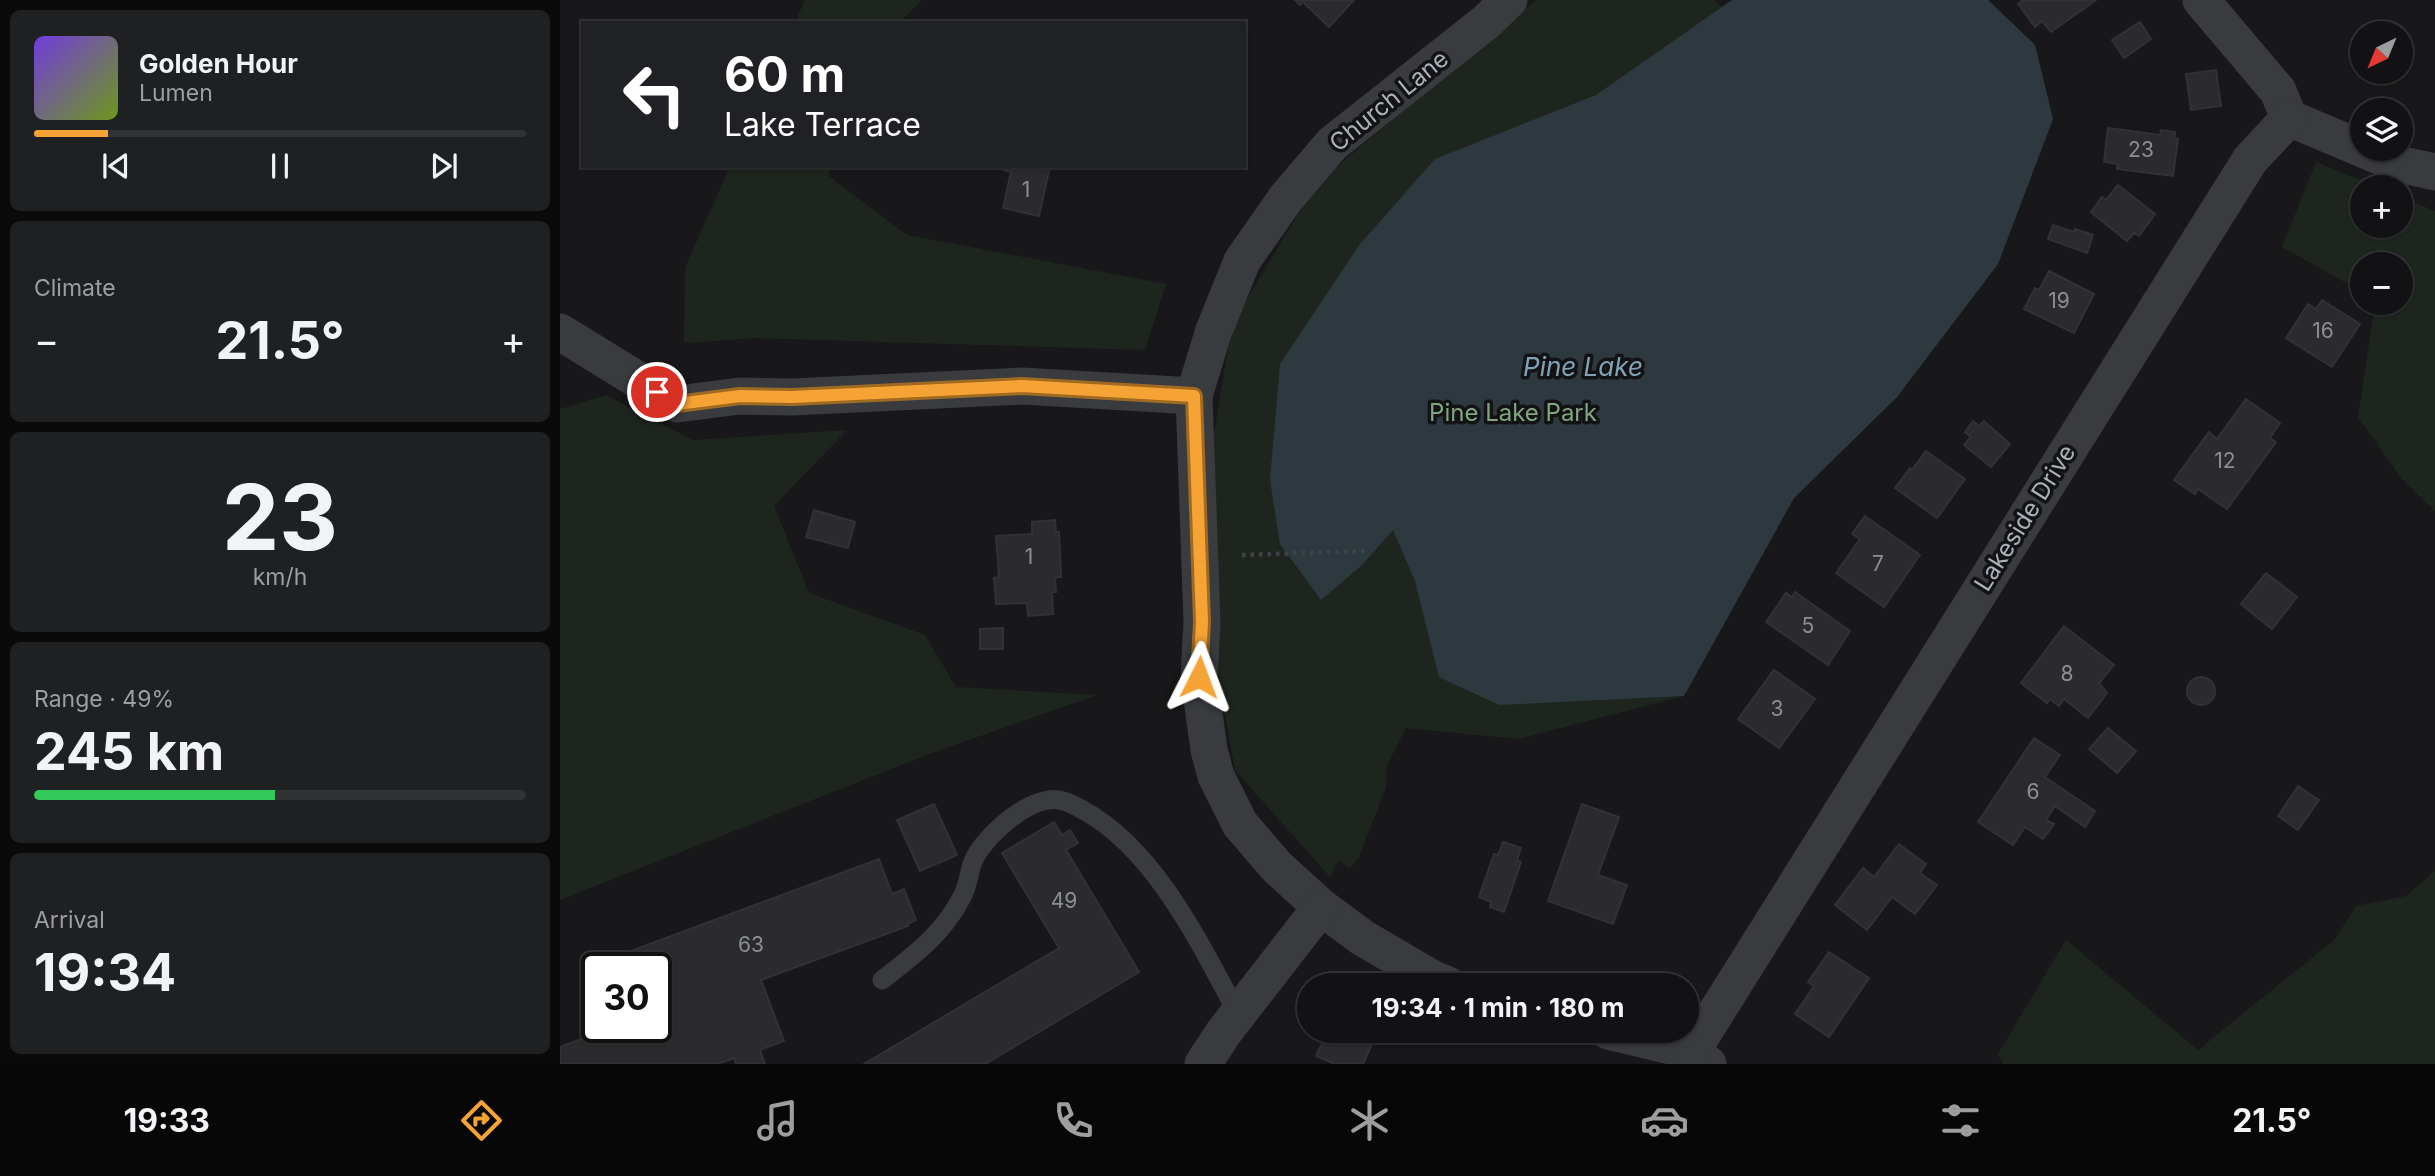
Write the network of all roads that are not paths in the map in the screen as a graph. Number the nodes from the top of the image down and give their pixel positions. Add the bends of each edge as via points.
1 (1509, 0) edge
2 (2201, 0) edge
3 (2289, 118) junction
4 (2435, 172) edge
5 (560, 332) edge
6 (1194, 396) junction
7 (1321, 906) junction
8 (1423, 973) edge
9 (882, 980) dead end
10 (1238, 1014) junction
11 (1649, 1043) edge
12 (1700, 1058) edge
13 (1203, 1064) edge

1 - 6 street, Church Lane via 1332,144 1286,198 1242,261
2 - 3 street via 2278,91
3 - 4 street via 2398,164
3 - 12 street, Lakeside Drive via 2242,172
5 - 6 street via 677,404 740,396 1022,386
6 - 7 street, Church Lane via 1202,622 1199,677 1209,750 1216,776 1240,824
7 - 8 street, Church Lane via 1363,938
7 - 10 street
9 - 10 lane via 930,943 951,916 964,894 974,856 986,841 1021,811 1048,800 1066,801 1098,818 1146,864 1190,924
10 - 13 street
11 - 12 street

